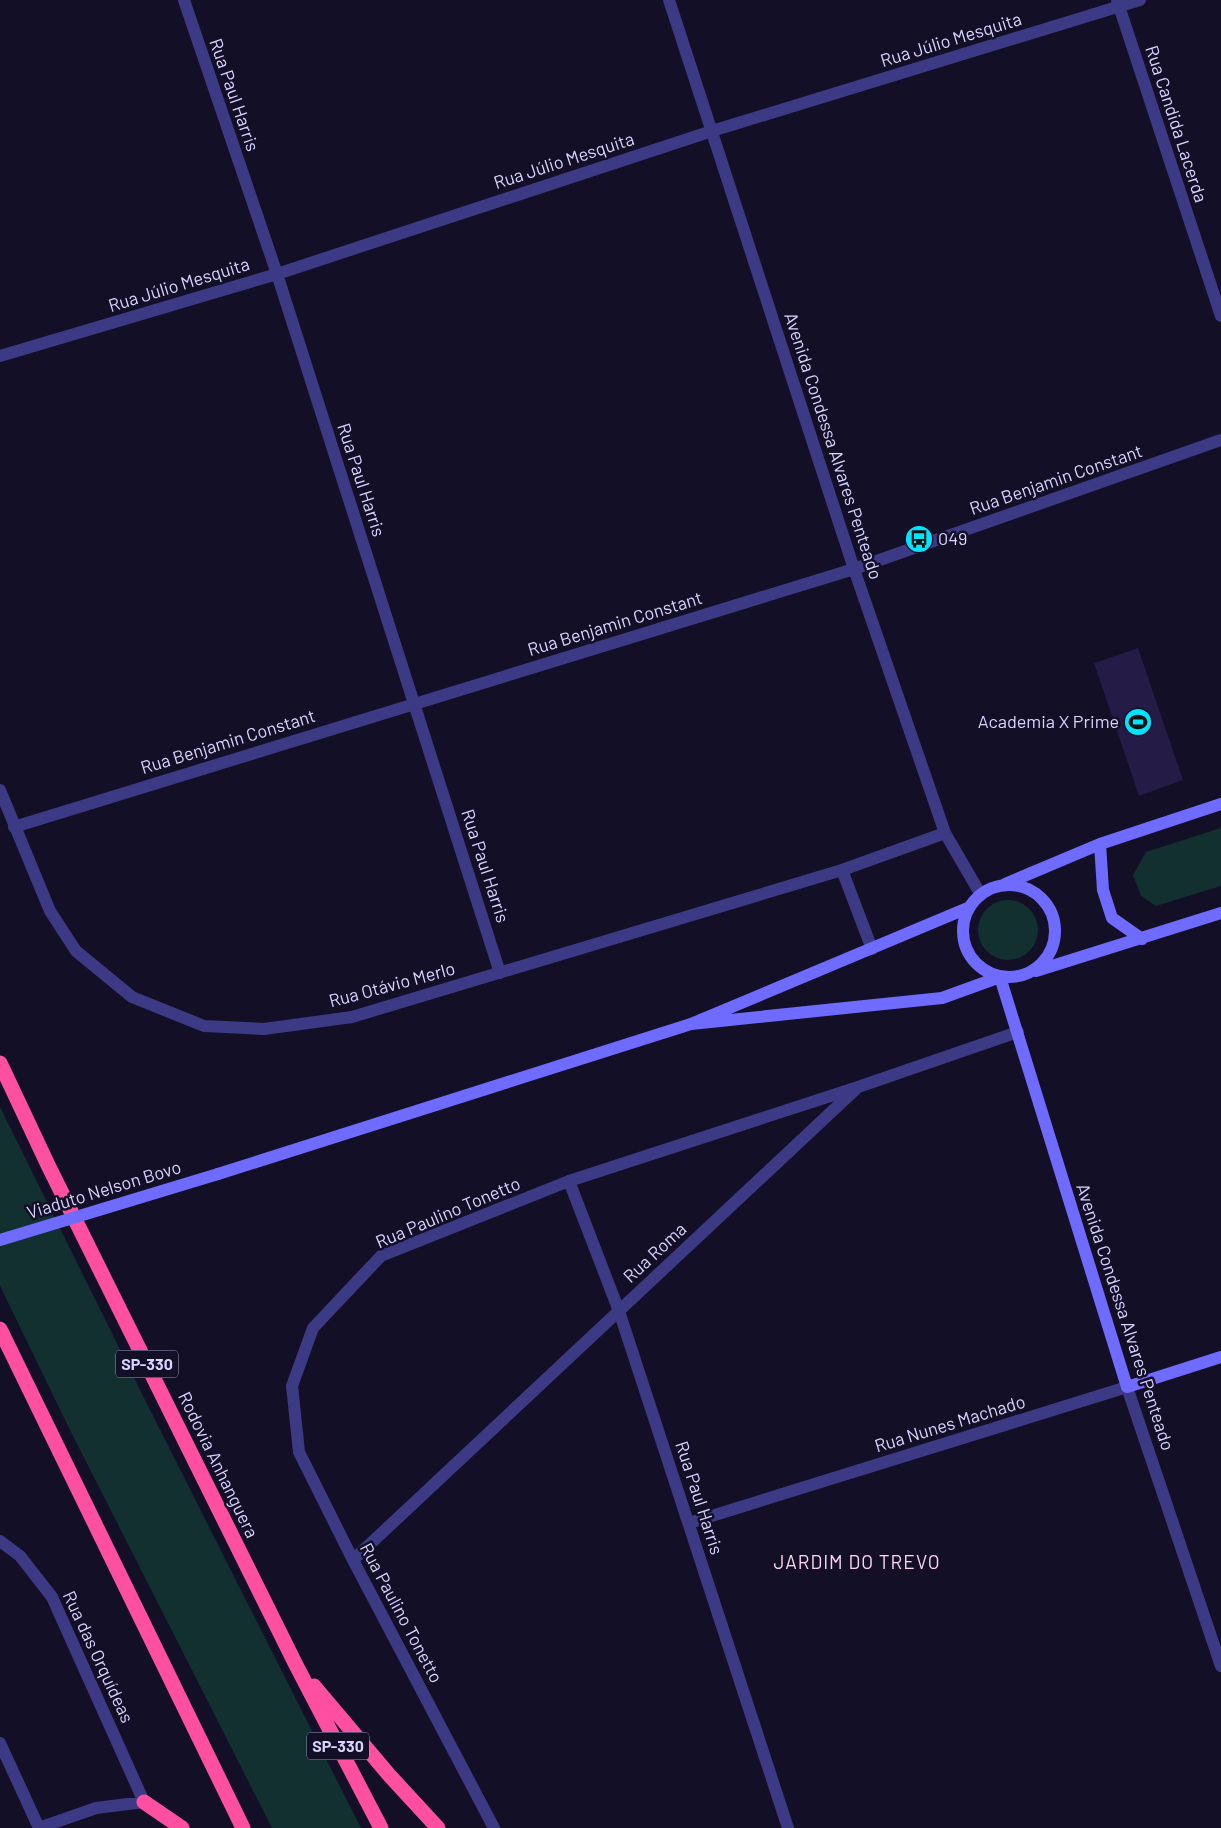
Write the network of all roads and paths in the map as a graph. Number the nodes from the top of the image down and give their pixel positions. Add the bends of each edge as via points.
1 (184, 0) edge
2 (669, 0) edge
3 (1140, 0) edge
4 (1118, 3) edge
5 (712, 131) junction
6 (277, 274) junction
7 (1221, 316) edge
8 (0, 356) edge
9 (1221, 440) edge
10 (854, 569) junction
11 (414, 703) junction
12 (0, 790) edge
13 (1221, 804) edge
14 (14, 827) junction
15 (945, 833) junction
16 (1100, 844) junction
17 (842, 870) junction
18 (999, 886) junction
19 (981, 894) junction
20 (970, 907) junction
21 (1221, 914) edge
22 (1142, 939) junction
23 (872, 949) junction
24 (1031, 972) junction
25 (500, 973) junction
26 (1000, 977) junction
27 (691, 1024) junction
28 (1018, 1032) junction
29 (0, 1063) edge
30 (858, 1087) junction
31 (569, 1181) junction
32 (0, 1240) edge
33 (619, 1311) junction
34 (0, 1329) edge
35 (1221, 1357) edge
36 (1127, 1387) junction
37 (689, 1523) junction
38 (0, 1541) edge
39 (353, 1560) junction
40 (296, 1665) junction
41 (1221, 1666) edge
42 (0, 1743) edge
43 (144, 1802) junction
44 (39, 1828) edge
45 (182, 1828) edge
46 (243, 1828) edge
47 (381, 1828) edge
48 (438, 1828) edge
49 (494, 1828) edge
50 (788, 1828) edge

1 - 6 street, Rua Paul Harris
2 - 5 street, Avenida Condessa Alvares Penteado
3 - 4 street, Rua Júlio Mesquita
4 - 5 street, Rua Júlio Mesquita
4 - 7 street, Rua Candida Lacerda
5 - 6 street, Rua Júlio Mesquita
5 - 10 street, Avenida Condessa Alvares Penteado
6 - 8 street, Rua Júlio Mesquita
6 - 11 street, Rua Paul Harris
9 - 10 street, Rua Benjamin Constant
10 - 11 street, Rua Benjamin Constant
10 - 15 street, Avenida Condessa Alvares Penteado
11 - 14 street, Rua Benjamin Constant
11 - 25 street, Rua Paul Harris
12 - 14 street, Rua Otávio Merlo
13 - 16 street
14 - 25 street, Rua Otávio Merlo via 50,912 76,951 132,997 204,1026 264,1029 352,1017
15 - 17 street, Rua Otávio Merlo
15 - 19 street, Avenida Condessa Alvares Penteado
16 - 18 street
16 - 22 street via 1103,890 1112,918
17 - 23 street
17 - 25 street, Rua Otávio Merlo
18 - 19 street
18 - 24 street via 1028,889 1041,897 1050,909 1055,923 1051,951 1043,964
19 - 20 street
20 - 23 street
20 - 26 street via 963,928 966,950 986,972
21 - 22 street
22 - 24 street
23 - 27 street
24 - 26 street via 1016,977
26 - 27 street via 942,998
26 - 28 street, Avenida Condessa Alvares Penteado
27 - 32 street, Viaduto Nelson Bovo, bridge
28 - 30 street, Rua Roma
28 - 36 street, Avenida Condessa Alvares Penteado
29 - 40 highway, Rodovia Anhanguera / SP-330
30 - 31 street, Rua Paulino Tonetto
30 - 33 street, Rua Roma
31 - 33 street, Rua Paul Harris
31 - 39 street, Rua Paulino Tonetto via 381,1256 313,1328 292,1386 299,1452
33 - 37 street, Rua Paul Harris
33 - 39 street, Rua Roma
34 - 46 highway
35 - 36 street, Rua Nunes Machado
36 - 37 street, Rua Nunes Machado
36 - 41 street, Avenida Condessa Alvares Penteado
37 - 50 street, Rua Paul Harris
38 - 43 street, Rua das Orquídeas via 20,1556 52,1597
39 - 49 street, Rua Paulino Tonetto
40 - 47 highway, Rodovia Anhanguera / SP-330
40 - 48 highway
42 - 44 street
43 - 44 street via 96,1808
43 - 45 highway

